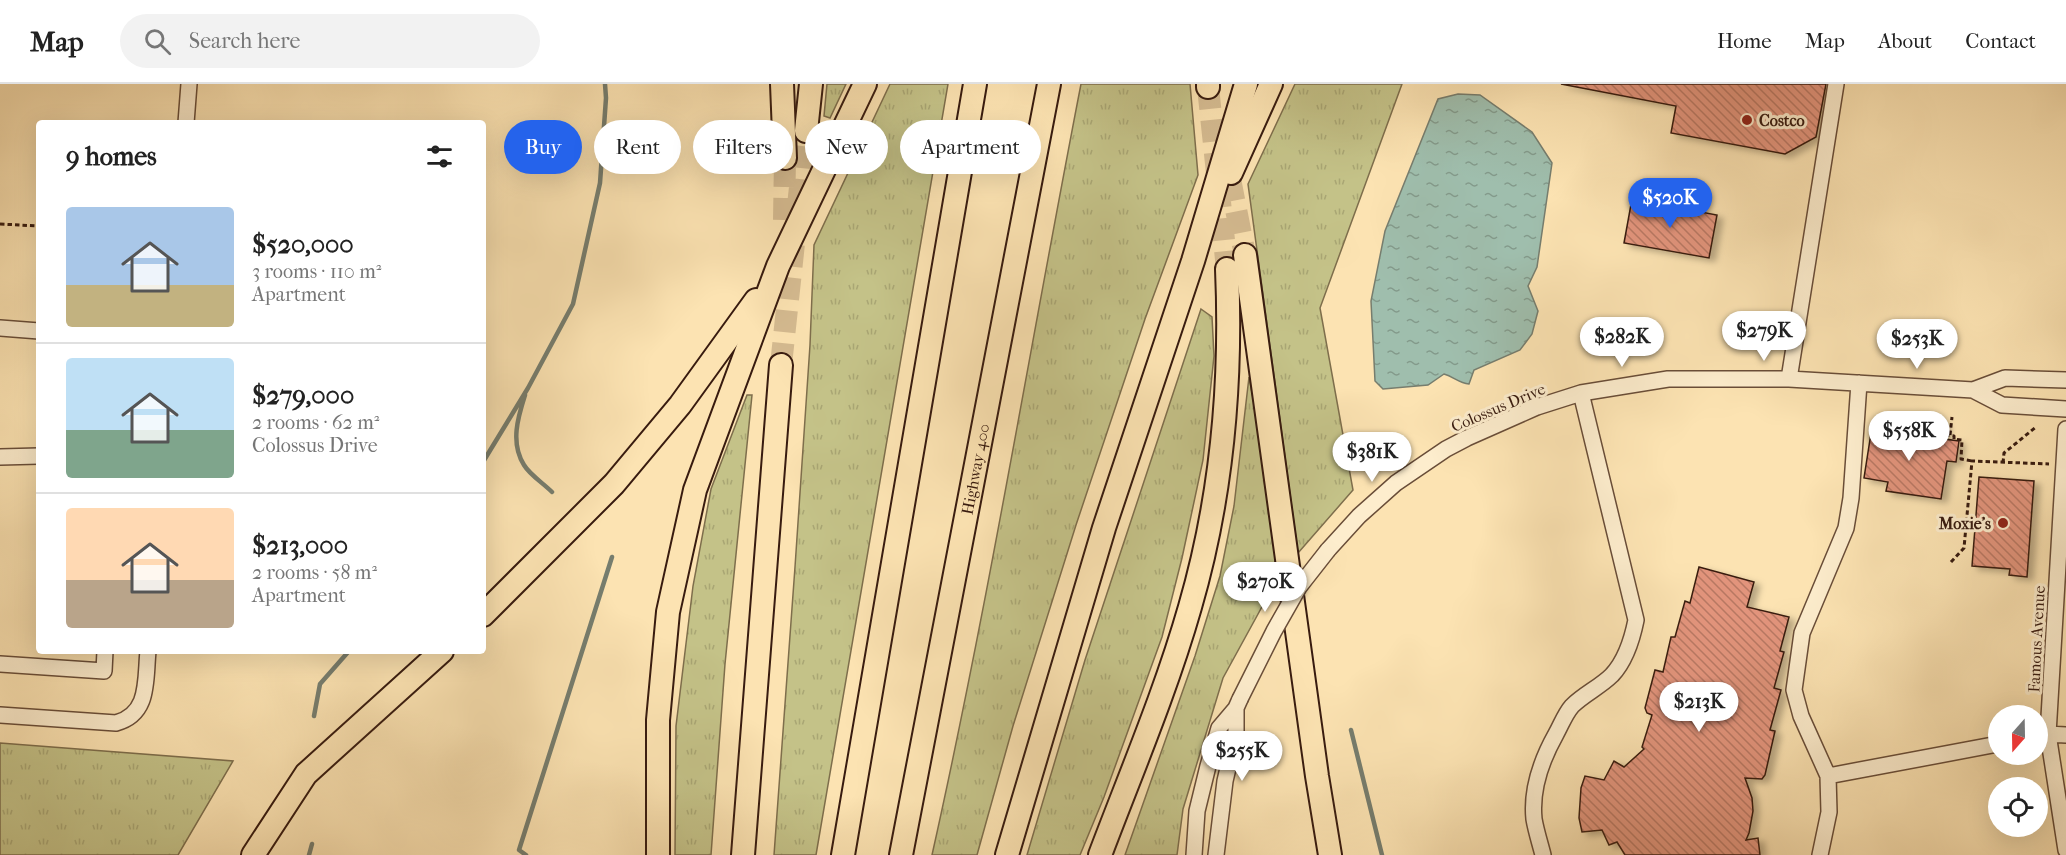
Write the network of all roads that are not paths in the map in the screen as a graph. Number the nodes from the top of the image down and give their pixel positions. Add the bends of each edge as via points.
1 (189, 84) edge
2 (782, 84) edge
3 (811, 84) edge
4 (865, 84) edge
5 (975, 84) edge
6 (1049, 84) edge
7 (1246, 84) edge
8 (1271, 84) edge
9 (1836, 84) edge
10 (186, 120) edge
11 (783, 120) tunnel mouth
12 (807, 120) tunnel mouth
13 (1245, 255) tunnel mouth
14 (1193, 261) junction
15 (778, 266) junction
16 (1227, 269) tunnel mouth
17 (0, 328) edge
18 (36, 331) edge
19 (781, 365) tunnel mouth
20 (1790, 379) junction
21 (2066, 380) edge
22 (1859, 383) junction
23 (1972, 390) junction
24 (1581, 393) junction
25 (2066, 409) edge
26 (2066, 429) edge
27 (36, 456) edge
28 (0, 457) edge
29 (2065, 465) edge
30 (486, 612) edge
31 (105, 654) edge
32 (148, 654) edge
33 (438, 654) edge
34 (0, 664) edge
35 (1238, 703) junction
36 (2045, 705) edge
37 (0, 715) edge
38 (2048, 735) edge
39 (2066, 735) edge
40 (1988, 746) edge
41 (2048, 760) edge
42 (1828, 776) junction
43 (2066, 850) edge
44 (1824, 854) edge
45 (253, 855) edge
46 (658, 855) edge
47 (743, 855) edge
48 (843, 855) edge
49 (901, 855) edge
50 (1007, 855) edge
51 (1100, 855) edge
52 (1194, 855) edge
53 (1216, 855) edge
54 (1330, 855) edge
55 (1543, 855) edge

1 - 10 street
2 - 11 highway
3 - 12 highway
4 - 15 highway
5 - 48 highway
6 - 49 highway, Highway 400
7 - 14 highway
8 - 14 highway
9 - 20 street
13 - 54 highway
14 - 50 highway via 1104,528
15 - 30 highway via 656,436 614,484
15 - 46 highway via 695,490 668,612 658,720
16 - 51 highway via 1229,351 1225,426 1205,549 1172,663
17 - 18 street
19 - 47 highway
20 - 22 street, Colossus Drive
20 - 24 street, Colossus Drive via 1668,379
21 - 23 street, Colossus Drive via 2005,378
22 - 23 street, Colossus Drive
22 - 42 street via 1846,528 1802,633 1794,690 1801,716
23 - 25 street, Colossus Drive via 2002,405
24 - 35 street, Colossus Drive, bridge via 1537,407 1446,449 1396,483 1359,516 1299,587
24 - 55 street via 1636,620 1623,659 1611,676 1569,709 1549,747 1535,794 1534,818
26 - 29 street, Famous Avenue
27 - 28 street
29 - 36 street, Famous Avenue
31 - 34 street via 104,671
32 - 37 street via 143,697 135,714 124,721
33 - 45 highway via 306,774
35 - 52 street, Colossus Drive via 1219,728 1197,812
35 - 53 street, Colossus Drive
38 - 39 street
40 - 42 street
41 - 43 street, Famous Avenue
42 - 44 street

